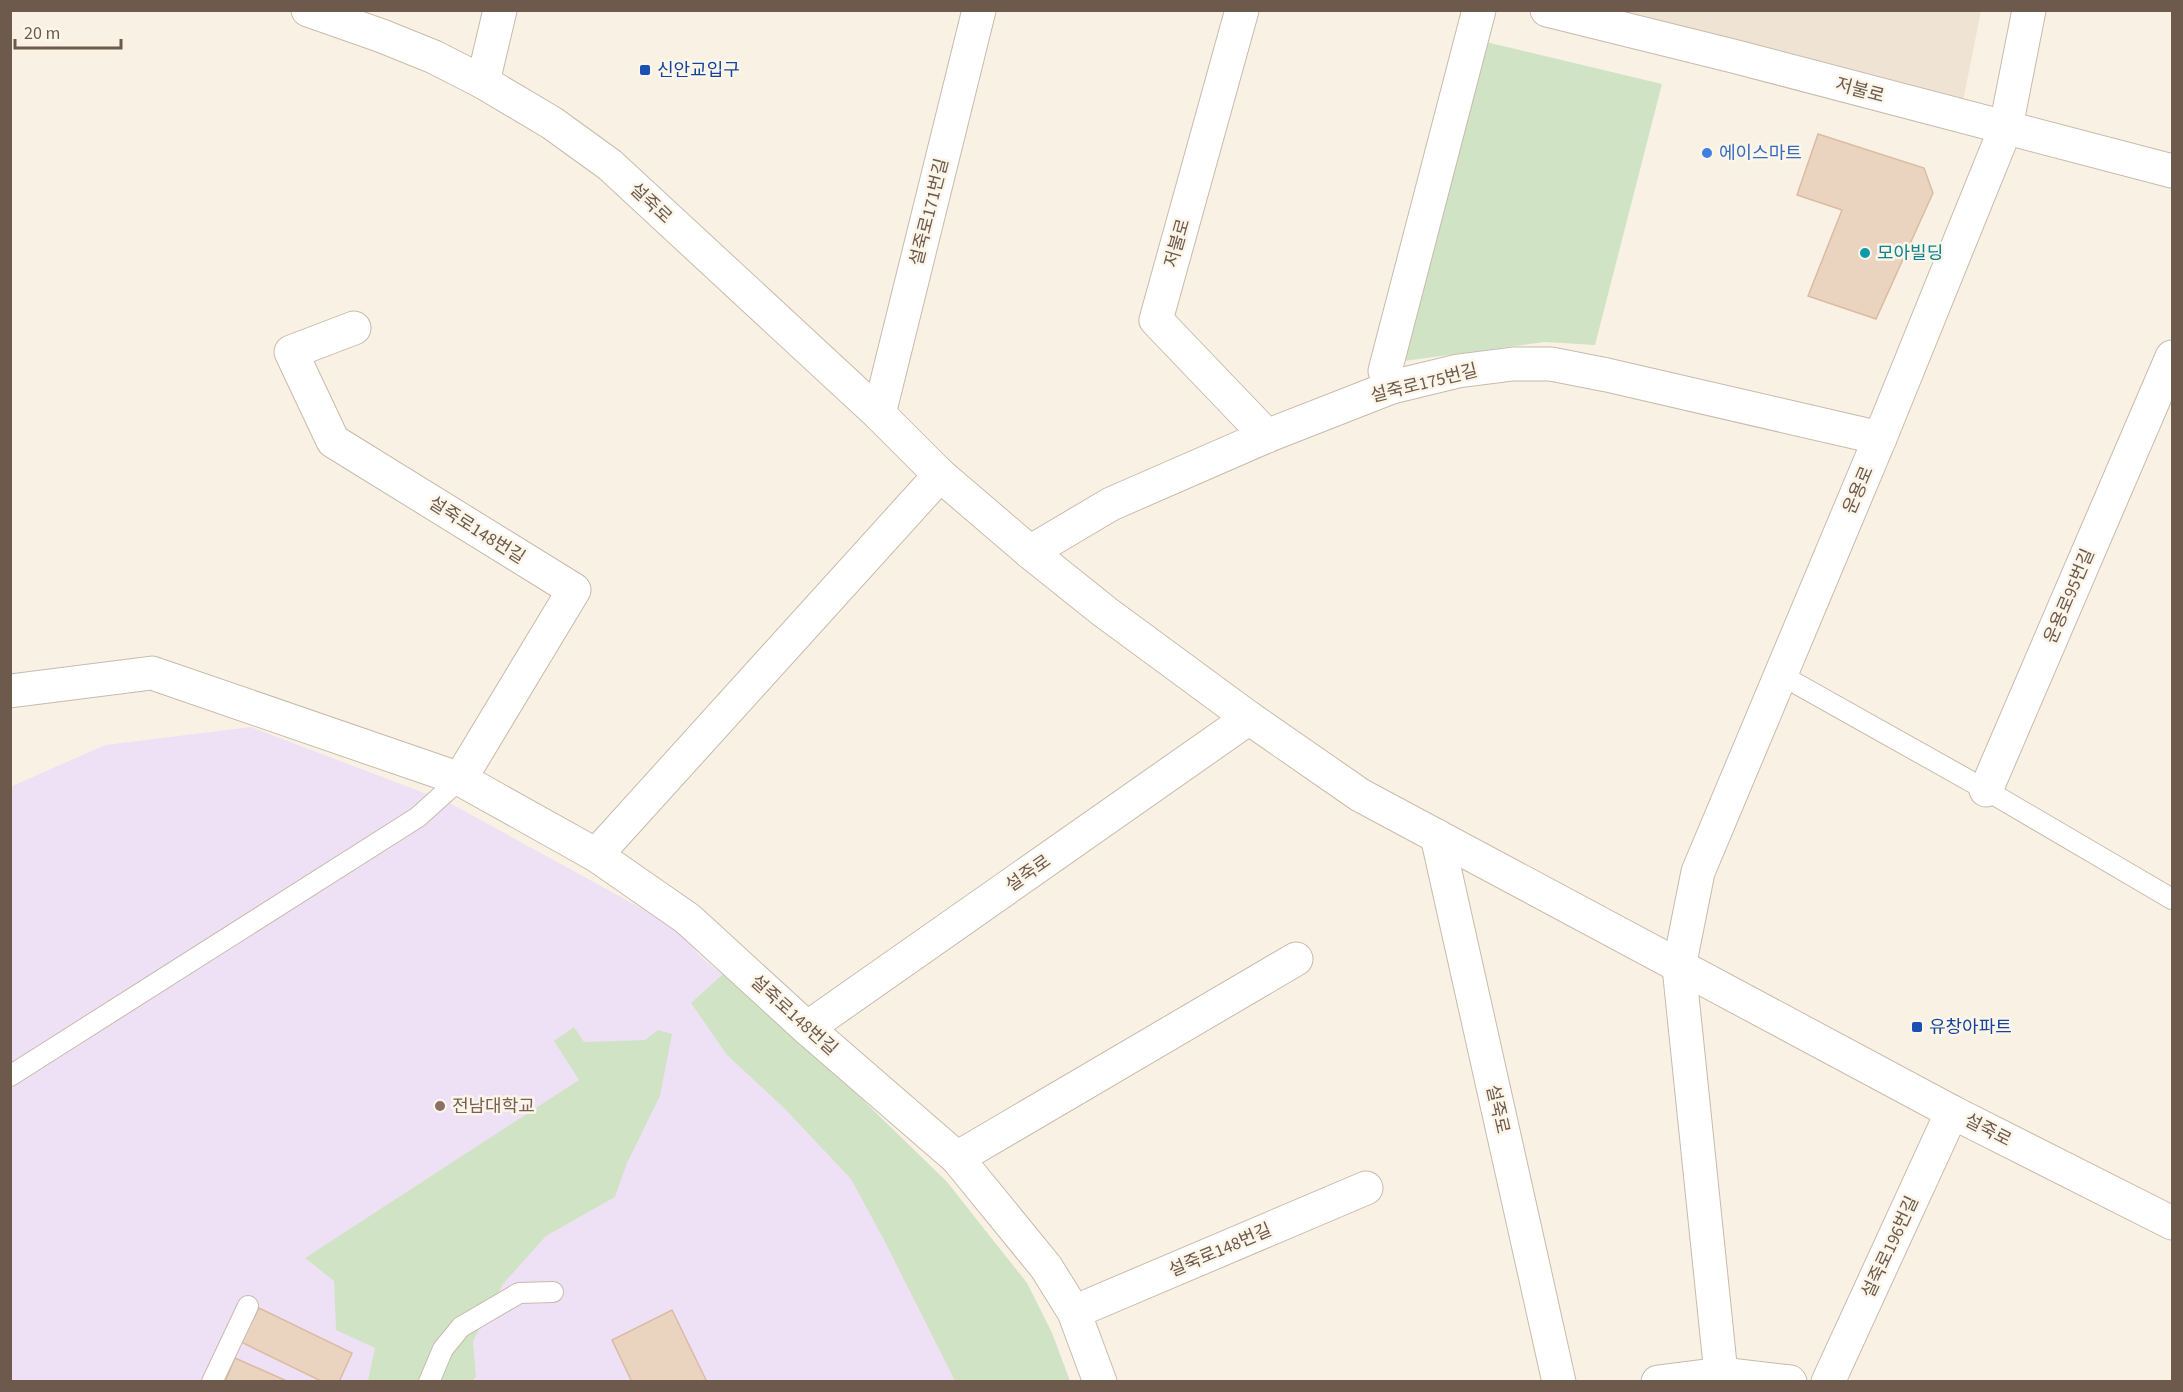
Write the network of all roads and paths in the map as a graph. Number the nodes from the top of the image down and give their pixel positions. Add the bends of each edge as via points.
1 (308, 10) edge
2 (500, 10) edge
3 (979, 10) edge
4 (1242, 10) edge
5 (1479, 10) edge
6 (1547, 10) edge
7 (2029, 10) edge
8 (483, 82) junction
9 (2006, 128) junction
10 (2172, 171) edge
11 (354, 328) dead end
12 (2172, 357) edge
13 (1392, 387) junction
14 (2163, 405) edge
15 (879, 414) junction
16 (1267, 436) junction
17 (1880, 438) junction
18 (940, 475) junction
19 (1030, 552) junction
20 (1781, 675) junction
21 (10, 691) edge
22 (1249, 718) junction
23 (460, 780) junction
24 (1986, 790) junction
25 (1437, 836) junction
26 (596, 855) junction
27 (2172, 899) edge
28 (1296, 959) dead end
29 (1679, 967) junction
30 (807, 1028) junction
31 (10, 1076) edge
32 (1952, 1112) junction
33 (957, 1158) junction
34 (1366, 1188) dead end
35 (2172, 1223) edge
36 (553, 1292) dead end
37 (248, 1306) dead end
38 (1074, 1312) junction
39 (1721, 1374) junction
40 (212, 1382) edge
41 (429, 1382) edge
42 (1100, 1382) edge
43 (1559, 1382) edge
44 (1658, 1382) edge
45 (1790, 1382) edge
46 (1828, 1382) edge

1 - 8 street, 설죽로 via 434,57
2 - 8 street
3 - 15 street, 설죽로171번길
4 - 16 street, 저불로 via 1156,320
5 - 13 street via 1385,371
6 - 9 street, 저불로
7 - 9 street, 운용로
8 - 15 street, 설죽로 via 552,123 610,165
9 - 10 street, 저불로
9 - 17 street, 운용로
11 - 23 street, 설죽로148번길 via 291,352 333,441 574,590
12 - 14 street, 운용로95번길
13 - 16 street, 설죽로175번길
13 - 17 street, 설죽로175번길 via 1458,371 1551,364
14 - 24 street, 운용로95번길
15 - 18 street, 설죽로
16 - 19 street, 설죽로175번길 via 1111,504
17 - 20 street, 운용로
18 - 19 street, 설죽로
18 - 26 street
19 - 22 street, 설죽로
20 - 24 lane
20 - 29 street, 운용로 via 1698,872
21 - 23 street, 설죽로148번길 via 152,673
22 - 25 street, 설죽로 via 1360,795
22 - 30 street, 설죽로
23 - 26 street, 설죽로148번길
23 - 31 lane via 418,818
24 - 27 lane
25 - 29 street, 설죽로
25 - 43 street, 설죽로
26 - 30 street, 설죽로148번길 via 688,919
28 - 33 street
29 - 32 street, 설죽로
29 - 39 street
30 - 33 street, 설죽로148번길
32 - 35 street, 설죽로
32 - 46 street, 설죽로196번길
33 - 38 street, 설죽로148번길 via 1046,1267
34 - 38 street, 설죽로148번길
36 - 41 lane via 519,1293 461,1327 443,1349
37 - 40 lane
38 - 42 street, 설죽로148번길
39 - 44 street
39 - 45 street

